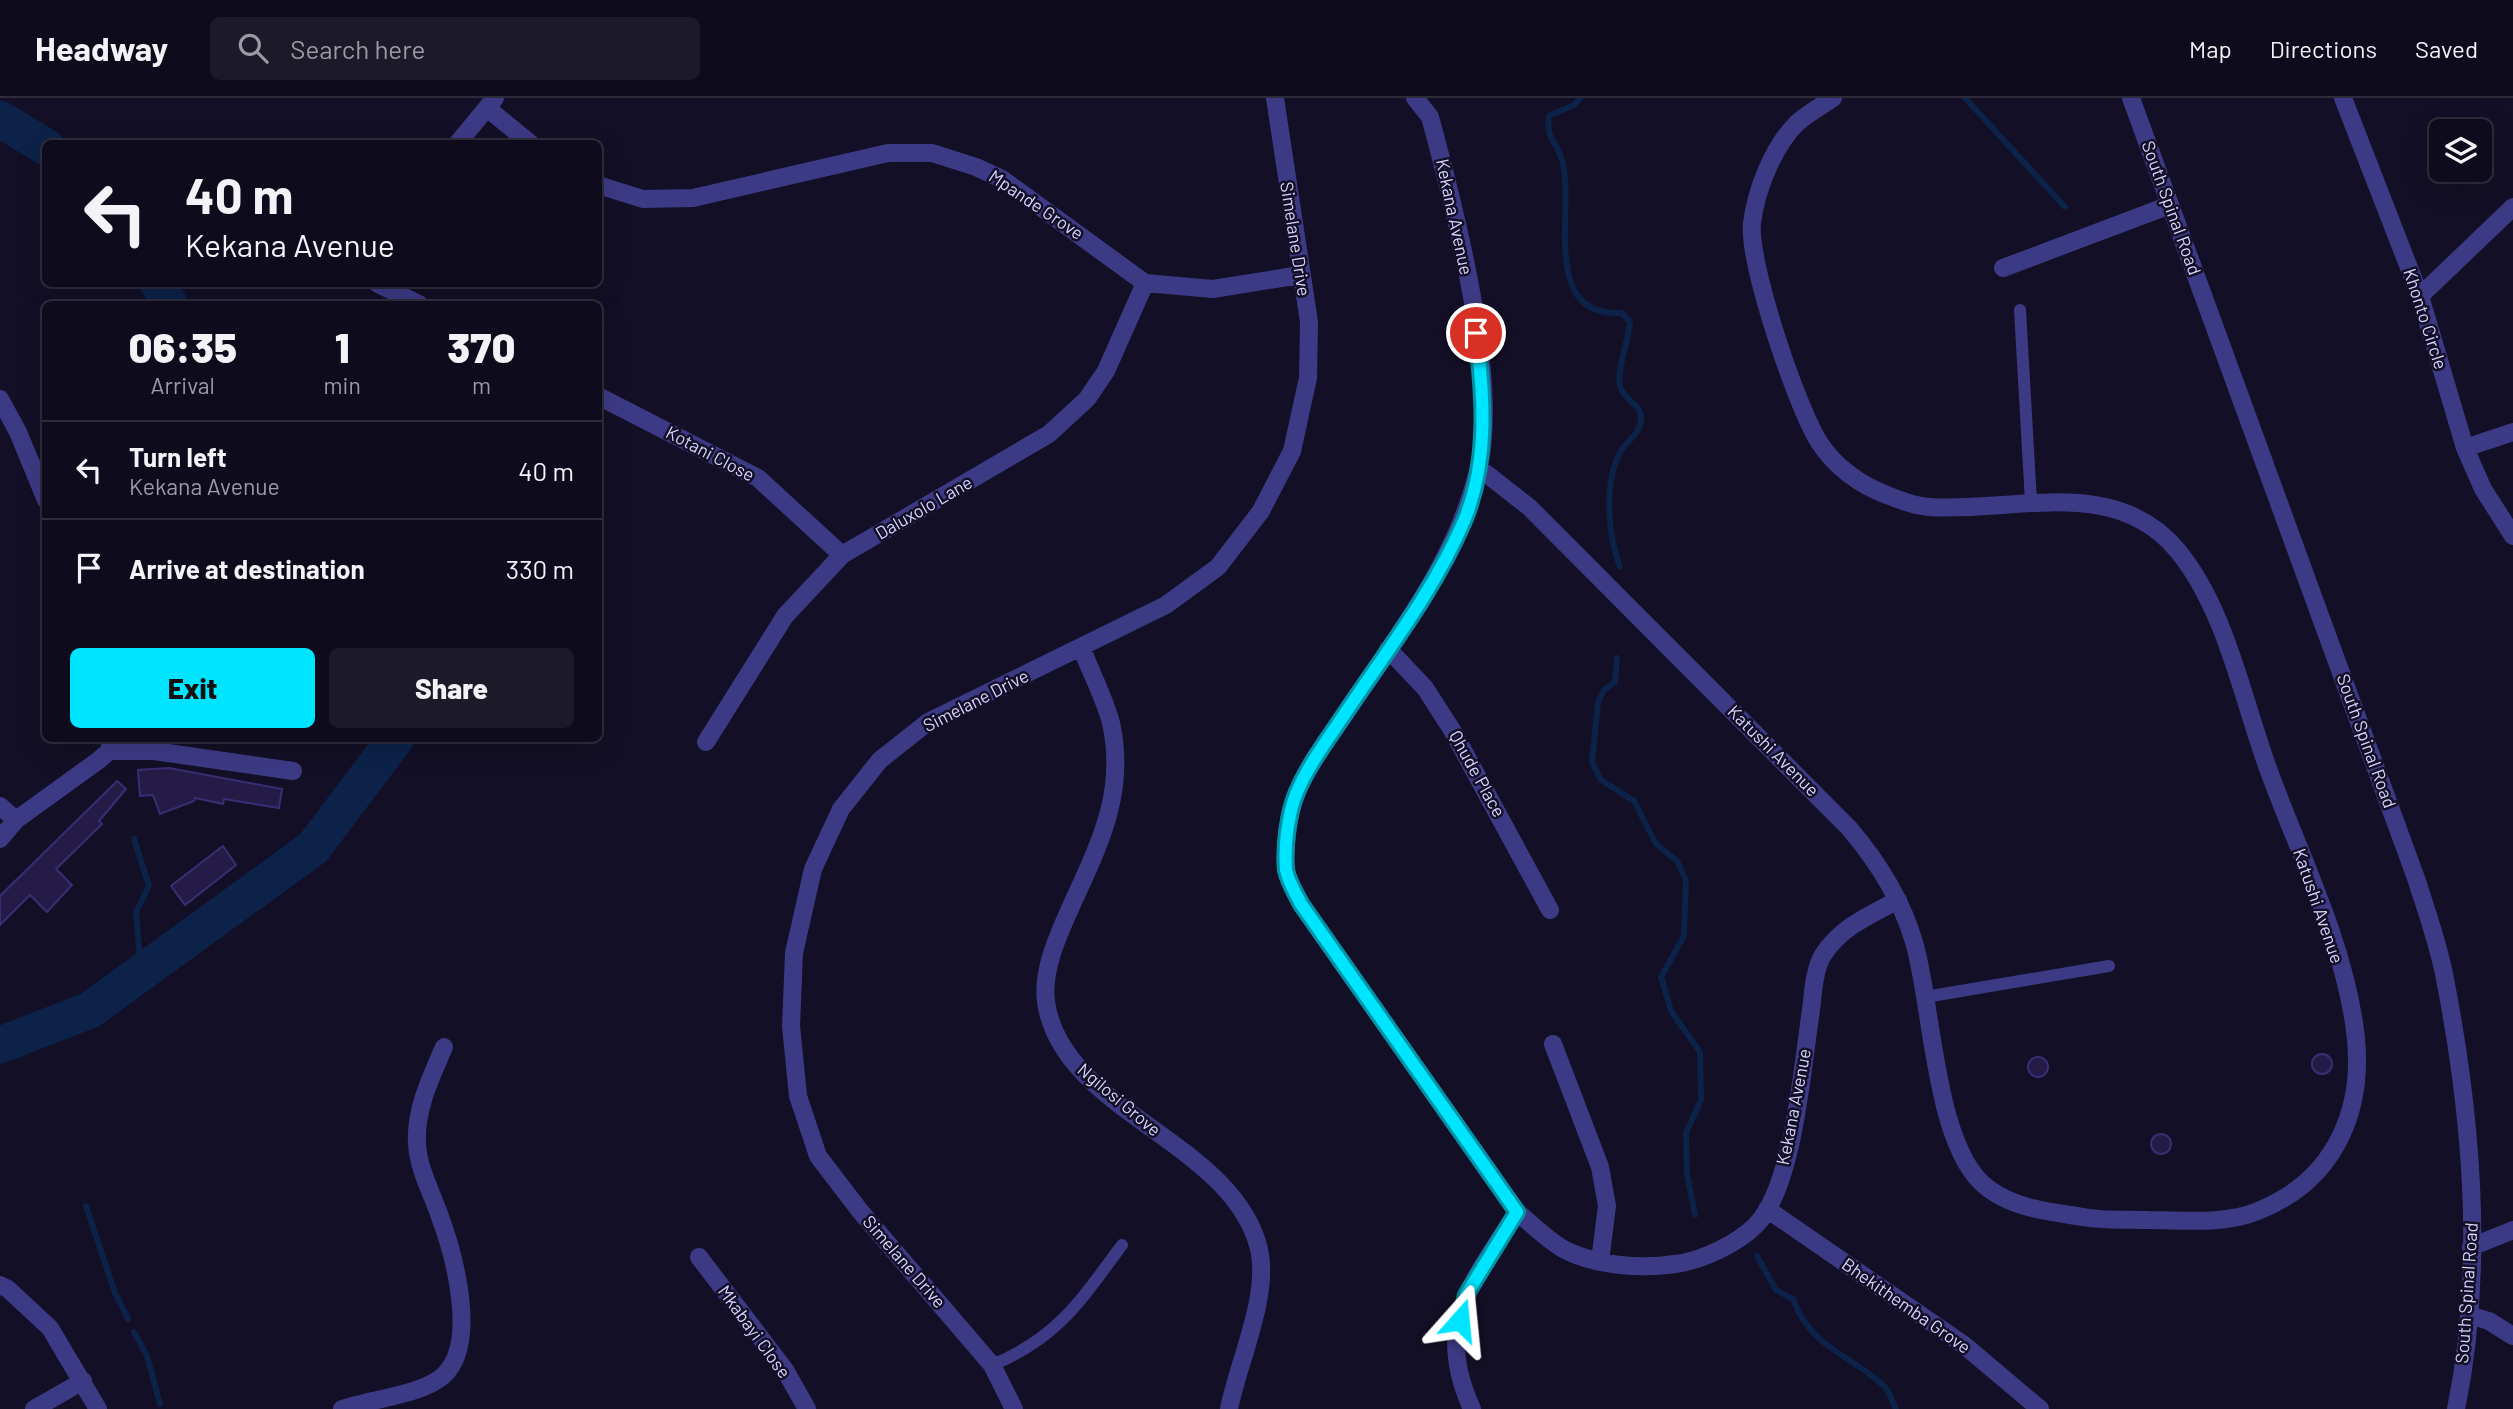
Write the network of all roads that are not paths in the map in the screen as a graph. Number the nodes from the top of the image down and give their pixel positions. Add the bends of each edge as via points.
1 (1275, 98) edge
2 (1415, 98) edge
3 (1833, 98) edge
4 (2131, 98) edge
5 (2343, 98) edge
6 (491, 103) edge
7 (460, 140) edge
8 (527, 140) edge
9 (602, 186) edge
10 (2170, 205) junction
11 (2513, 207) edge
12 (2003, 268) dead end
13 (1300, 275) junction
14 (1145, 283) junction
15 (384, 287) edge
16 (2420, 296) junction
17 (413, 301) edge
18 (2020, 310) dead end
19 (602, 398) edge
20 (0, 399) edge
21 (2513, 432) edge
22 (2465, 448) junction
23 (1479, 468) junction
24 (42, 490) edge
25 (2031, 502) junction
26 (2513, 536) edge
27 (842, 555) junction
28 (1082, 649) junction
29 (1388, 649) junction
30 (706, 742) dead end
31 (106, 750) edge
32 (293, 771) dead end
33 (0, 806) edge
34 (16, 820) junction
35 (0, 839) edge
36 (1898, 900) junction
37 (1550, 910) dead end
38 (2109, 966) dead end
39 (1925, 997) junction
40 (1553, 1044) dead end
41 (444, 1047) dead end
42 (1767, 1209) junction
43 (1517, 1212) junction
44 (2513, 1230) edge
45 (1122, 1245) dead end
46 (2471, 1247) junction
47 (699, 1257) dead end
48 (1600, 1261) junction
49 (0, 1285) edge
50 (2469, 1315) junction
51 (2513, 1336) edge
52 (992, 1365) junction
53 (83, 1381) junction
54 (34, 1409) edge
55 (98, 1409) edge
56 (342, 1409) edge
57 (807, 1409) edge
58 (1014, 1409) edge
59 (1229, 1409) edge
60 (1472, 1409) edge
61 (2040, 1409) edge
62 (2455, 1409) edge

1 - 13 street, Simelane Drive
2 - 23 street, Kekana Avenue via 1430,117 1473,307 1482,385
3 - 25 street, Katushi Avenue via 1795,125 1776,155 1759,189 1752,226 1754,260 1800,403 1819,443 1841,470 1882,493 1925,507
4 - 10 street, South Spinal Road
5 - 16 street, Khonto Circle
6 - 7 street
6 - 8 street
9 - 14 street, Mpande Grove via 643,199 693,198 888,153 932,153 1002,179
10 - 12 street
10 - 46 street, South Spinal Road via 2417,881 2441,964 2460,1068 2472,1187
11 - 16 street
13 - 14 street via 1213,289
13 - 28 street, Simelane Drive via 1309,322 1308,378 1292,450 1261,511 1218,567 1166,605
14 - 27 street, Daluxolo Lane via 1107,372 1087,399 1049,434
15 - 17 street
16 - 22 street, Khonto Circle
18 - 25 lane
19 - 27 street, Kotani Close via 758,478
20 - 24 street
21 - 22 street
22 - 26 street, Khonto Circle via 2483,489
23 - 29 street, Kekana Avenue via 1465,518 1443,566
23 - 36 street, Katushi Avenue via 1529,507 1840,818 1877,861
25 - 39 street, Katushi Avenue via 2094,504 2123,510 2151,524 2178,551 2211,603 2333,936 2354,1023 2358,1074 2351,1116 2302,1188 2254,1213 2211,1221 2090,1219 2016,1205 1985,1187 1963,1161 1950,1125
27 - 30 street, Daluxolo Lane via 785,616
28 - 52 street, Simelane Drive via 928,722 880,760 841,809 813,869 794,953 791,1026 798,1096 818,1156
28 - 59 street, Ngilosi Grove via 1110,723 1116,774 1108,823 1052,950 1046,1000 1057,1040 1079,1069 1210,1175 1247,1218 1259,1249 1261,1283
29 - 37 street, Qhude Place via 1425,688 1452,730
29 - 43 street, Kekana Avenue via 1296,793 1286,872 1301,904
31 - 32 street via 154,751
31 - 34 street
33 - 34 street
34 - 35 street
36 - 39 street, Katushi Avenue via 1915,944
36 - 42 street, Kekana Avenue via 1841,931 1821,958 1794,1123 1784,1167
38 - 39 lane
40 - 48 street via 1600,1167 1607,1206
41 - 56 street via 426,1089 416,1143 455,1272 460,1311 458,1353 455,1363 426,1387
42 - 48 street, Kekana Avenue via 1755,1226 1726,1246 1683,1263 1649,1268
42 - 61 street, Bhekithemba Grove via 1964,1345
43 - 48 street, Kekana Avenue via 1565,1251
43 - 60 street via 1466,1295 1454,1345
44 - 46 street
45 - 52 lane via 1070,1314 1045,1338
46 - 50 street, South Spinal Road
47 - 57 street, Mkabayi Close via 785,1370
49 - 53 street via 50,1328
50 - 51 street
50 - 62 street, South Spinal Road
52 - 58 street, Simelane Drive
53 - 54 street
53 - 55 street

